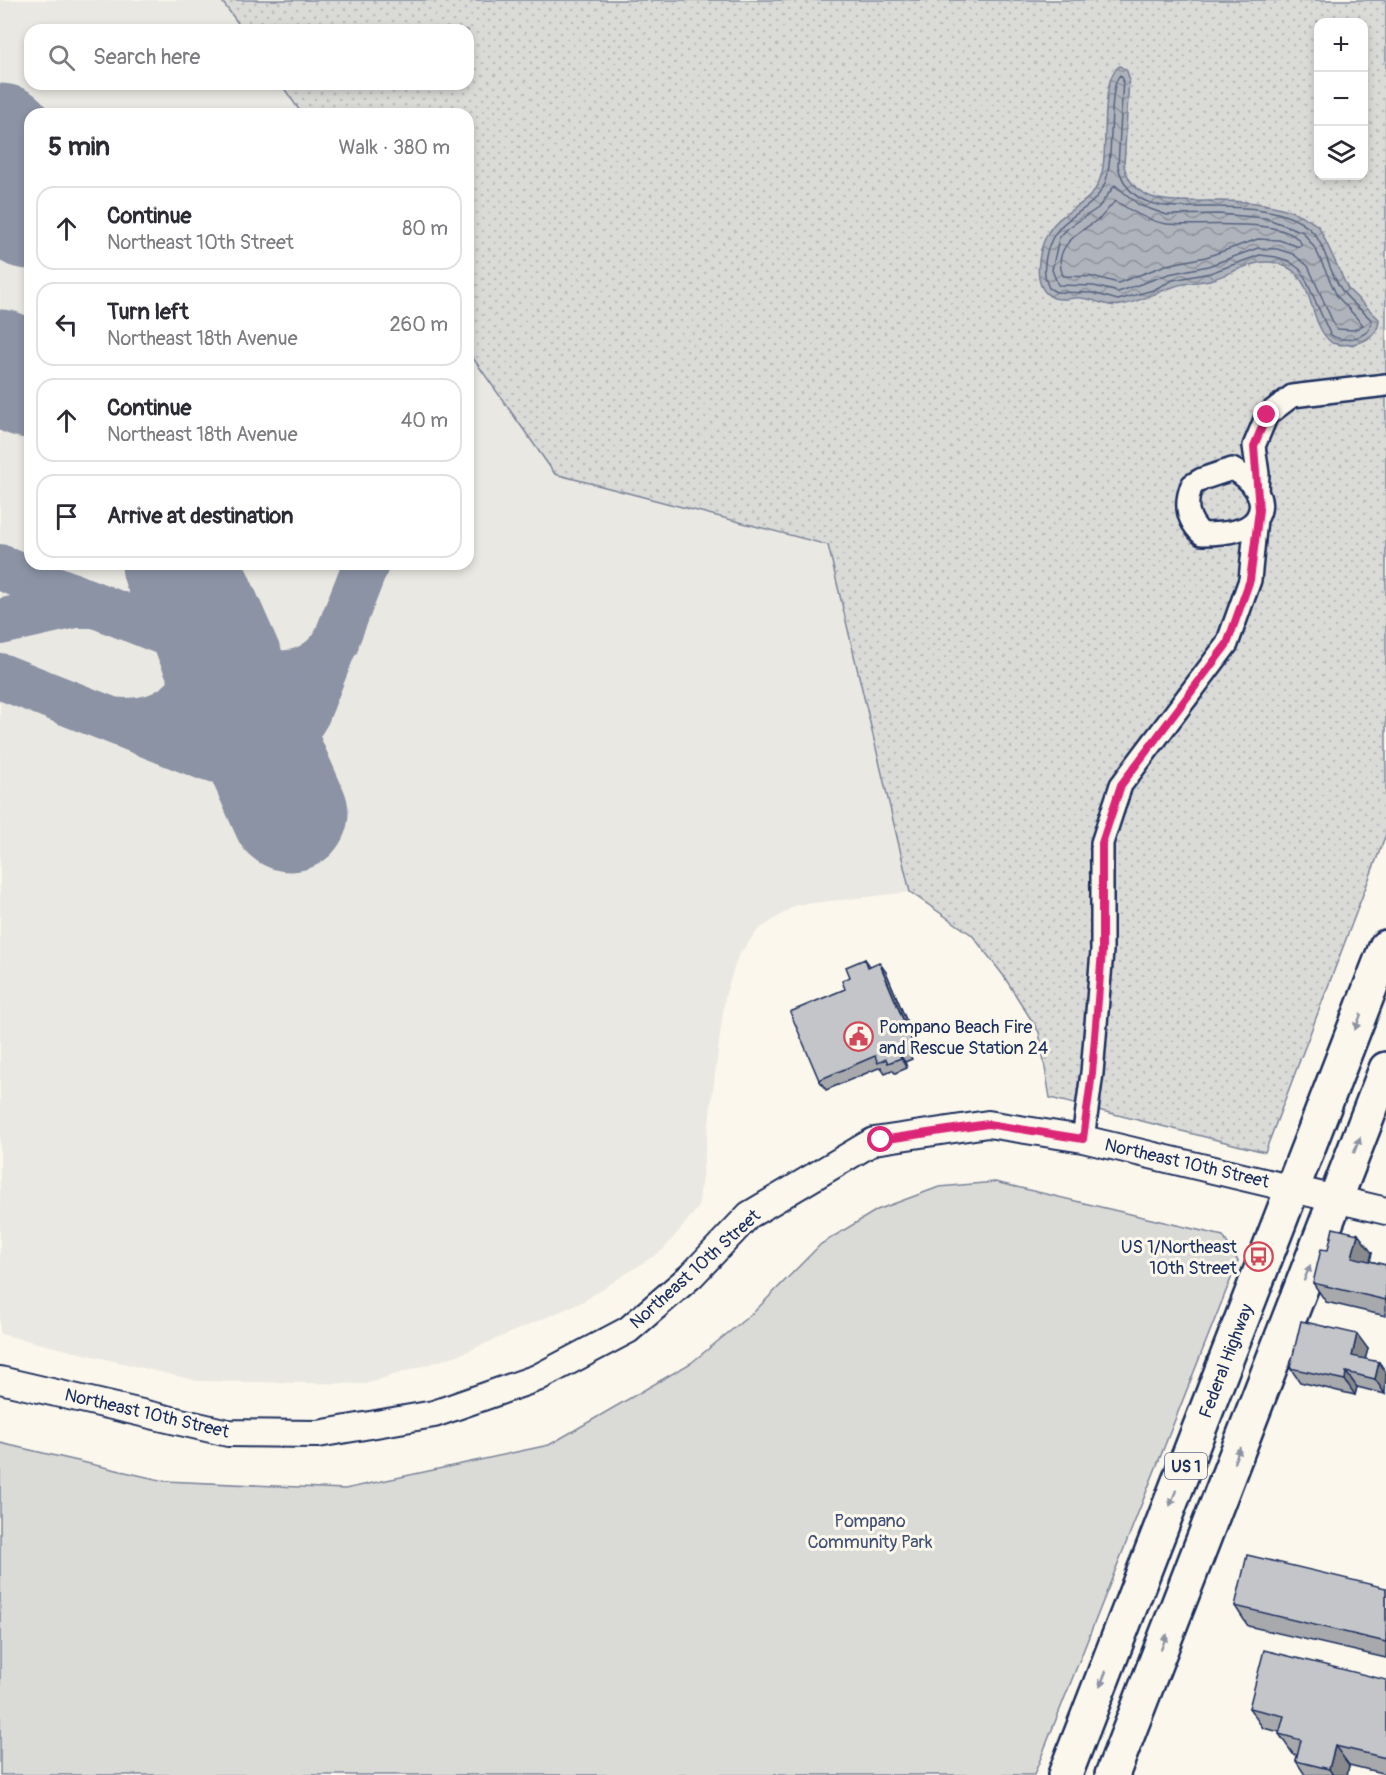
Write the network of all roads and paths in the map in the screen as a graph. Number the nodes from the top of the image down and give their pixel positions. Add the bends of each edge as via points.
1 (1386, 385) edge
2 (1254, 446) junction
3 (1232, 469) junction
4 (1257, 492) junction
5 (1256, 519) junction
6 (1386, 947) edge
7 (1386, 1069) edge
8 (1083, 1139) junction
9 (1293, 1189) junction
10 (1335, 1199) junction
11 (1386, 1211) edge
12 (0, 1380) edge
13 (1065, 1775) edge
14 (1112, 1775) edge

1 - 2 street via 1292,396 1267,415
2 - 3 street
2 - 4 street
3 - 4 street via 1243,474
3 - 5 street via 1192,485 1186,507 1189,517 1202,534 1244,528
4 - 5 street
5 - 8 street via 1250,580 1227,644 1121,785 1102,843 1102,951
6 -> 9 main road, Federal Highway / US 1
10 -> 7 main road, US 1
8 - 9 street, Northeast 10th Street
8 - 12 street, Northeast 10th Street via 988,1124 874,1141 749,1215 692,1275 628,1330 537,1378 434,1414 318,1434 228,1433
9 - 10 street, Northeast 10th Street
9 -> 13 main road, Federal Highway / US 1
10 - 11 street, Northeast 10th Street
14 -> 10 main road, US 1

